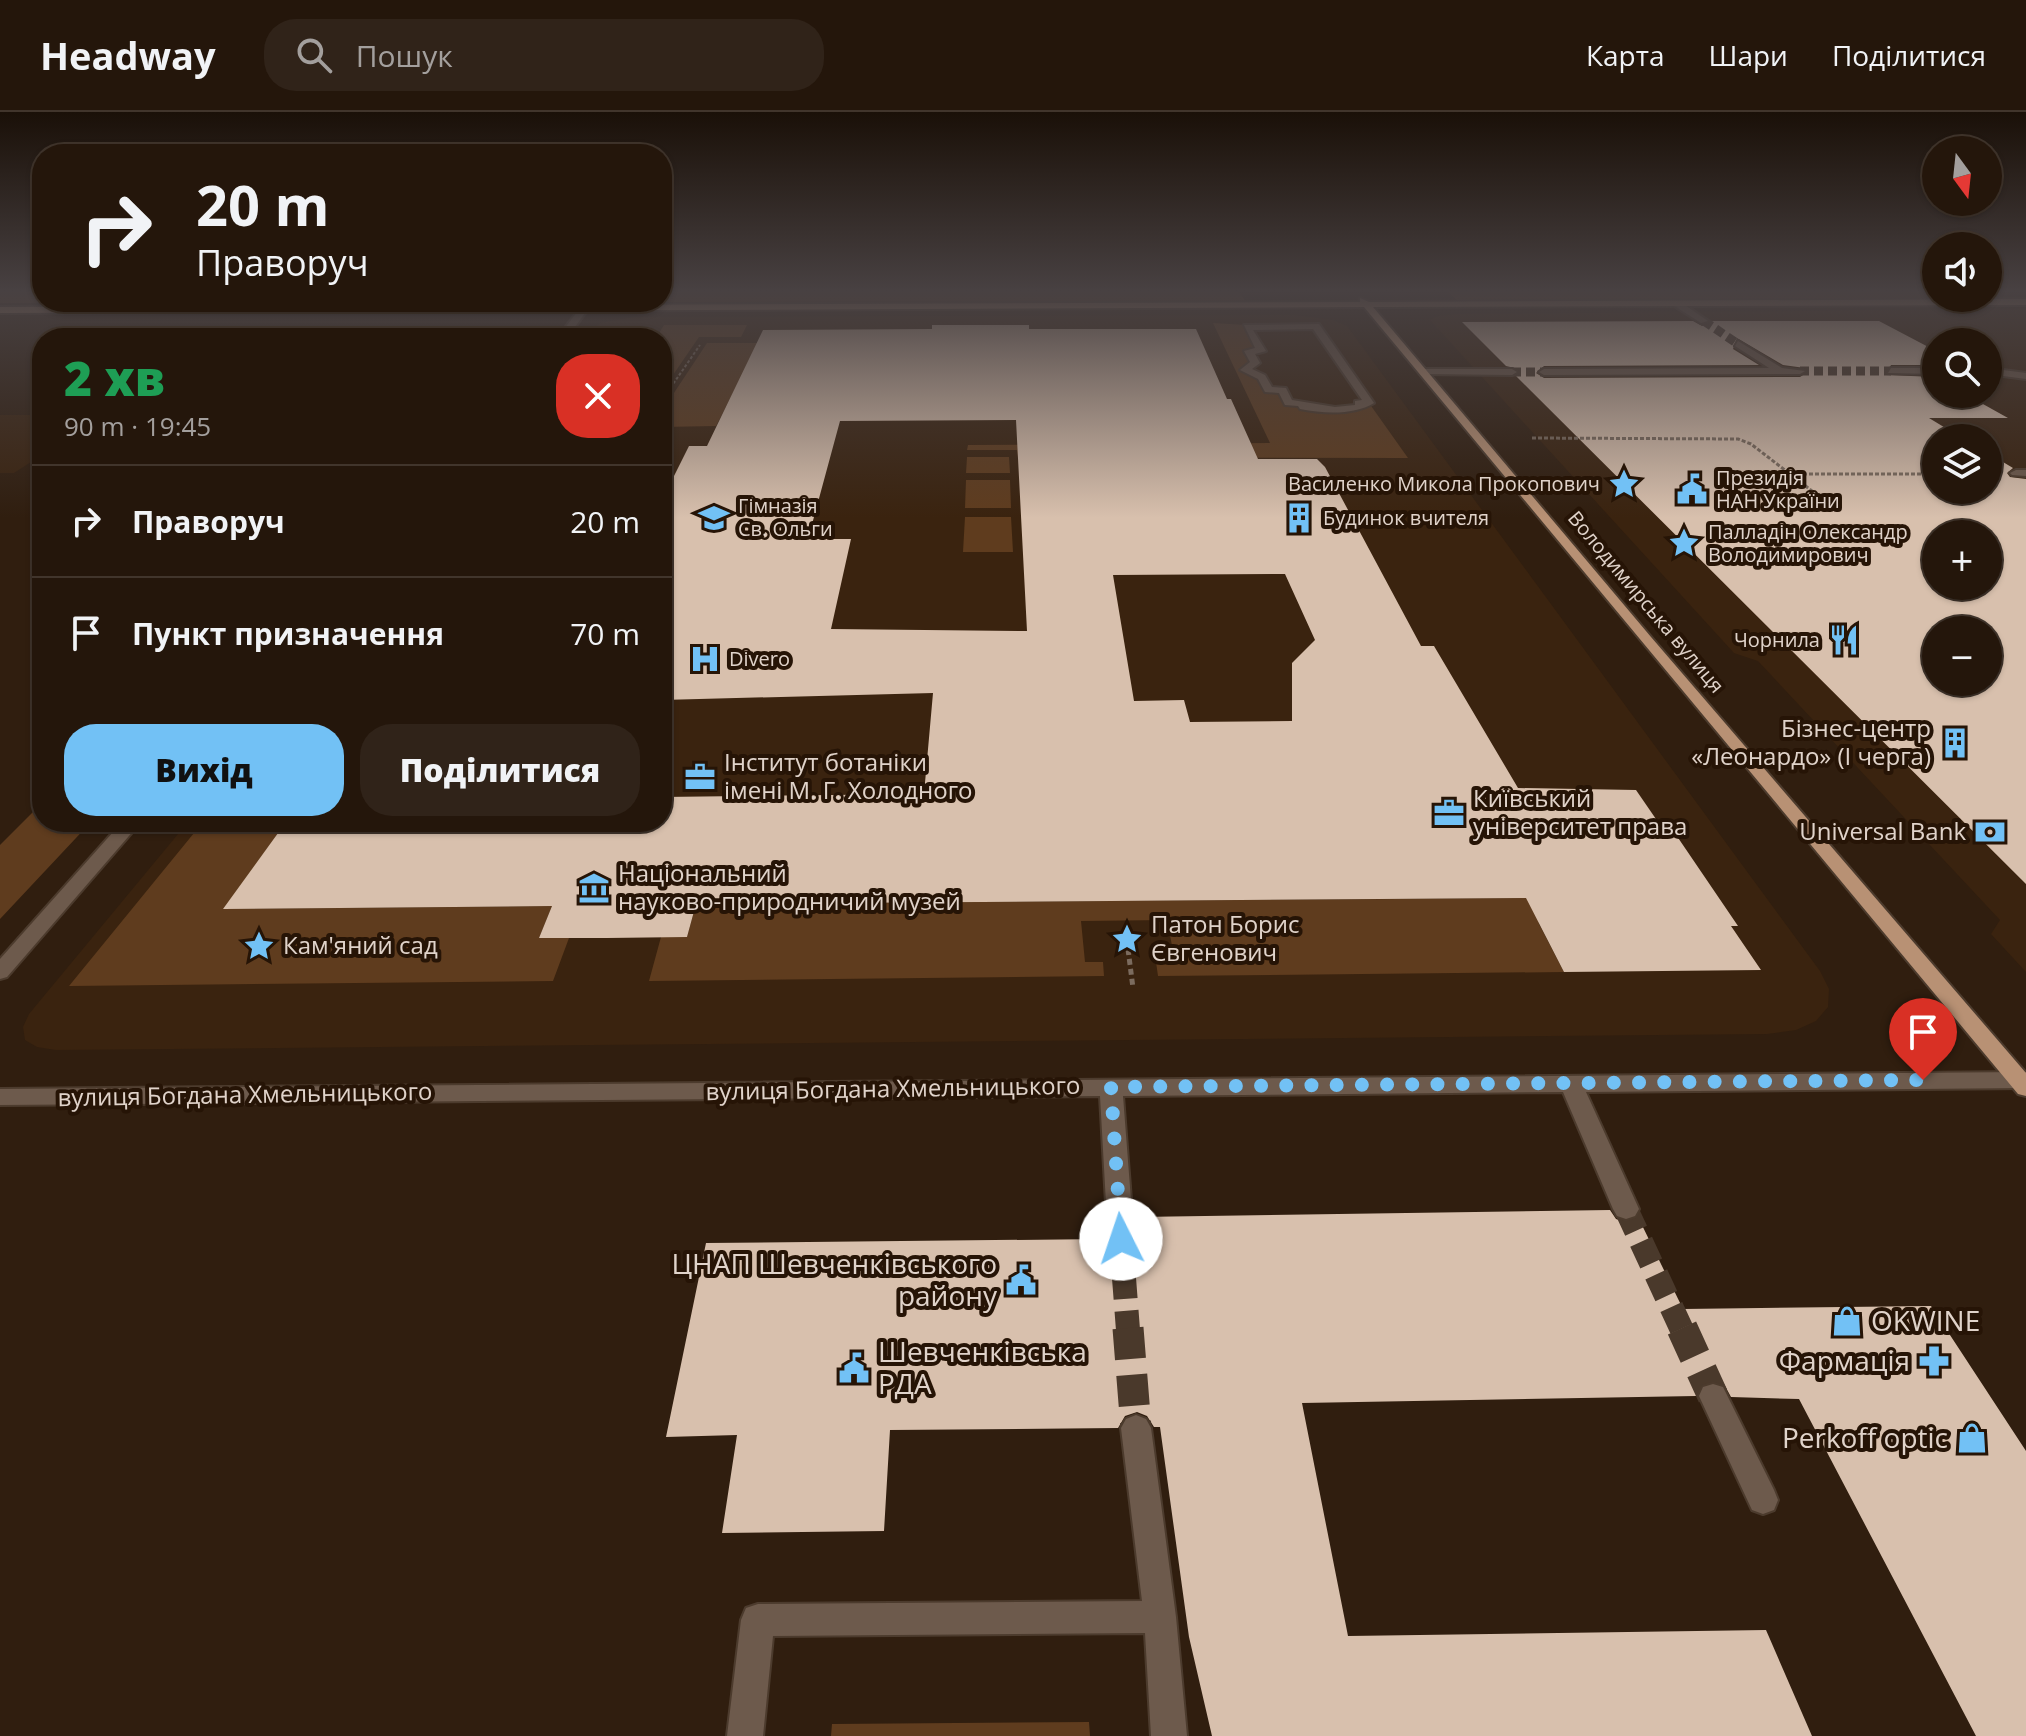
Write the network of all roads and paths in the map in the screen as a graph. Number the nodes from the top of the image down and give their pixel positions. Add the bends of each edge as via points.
1 (685, 367) edge
2 (1250, 367) edge
3 (1344, 367) edge
4 (1420, 367) edge
5 (1773, 367) edge
6 (1780, 371) junction
7 (1800, 371) tunnel mouth
8 (1891, 371) tunnel mouth
9 (1922, 371) edge
10 (2002, 371) edge
11 (1425, 372) junction
12 (1512, 372) tunnel mouth
13 (1544, 372) tunnel mouth
14 (2026, 376) edge
15 (672, 385) edge
16 (1369, 403) joint
17 (1479, 438) junction
18 (1790, 474) junction
19 (1922, 474) edge
20 (1829, 504) dead end
21 (123, 832) edge
22 (1128, 949) dead end
23 (0, 972) edge
24 (1133, 988) dead end
25 (1571, 1083) junction
26 (2024, 1083) edge
27 (1111, 1087) junction
28 (0, 1097) edge
29 (1626, 1209) tunnel mouth
30 (1121, 1239) tunnel mouth
31 (1713, 1396) tunnel mouth
32 (1136, 1428) tunnel mouth
33 (1763, 1500) dead end
34 (1160, 1617) junction
35 (745, 1736) edge
36 (1169, 1736) edge

1 - 15 path
2 - 16 street via 1245,370 1262,377 1269,390 1282,390 1289,403 1335,410
3 - 16 street
4 - 11 main road, Володимирська вулиця
5 - 6 street
6 - 7 street
6 - 13 street
8 - 9 street
10 - 14 street
11 - 12 street
11 - 17 main road, Володимирська вулиця
17 - 18 path via 1729,438 1751,444
17 - 26 main road, Володимирська вулиця
18 - 19 path
18 - 20 path
21 - 23 street
22 - 24 path
25 - 26 street, вулиця Богдана Хмельницького
25 - 27 street, вулиця Богдана Хмельницького
25 - 29 street
27 - 28 street, вулиця Богдана Хмельницького
27 - 30 street
31 - 33 street
32 - 34 street
34 - 35 street via 758,1620
34 - 36 street

